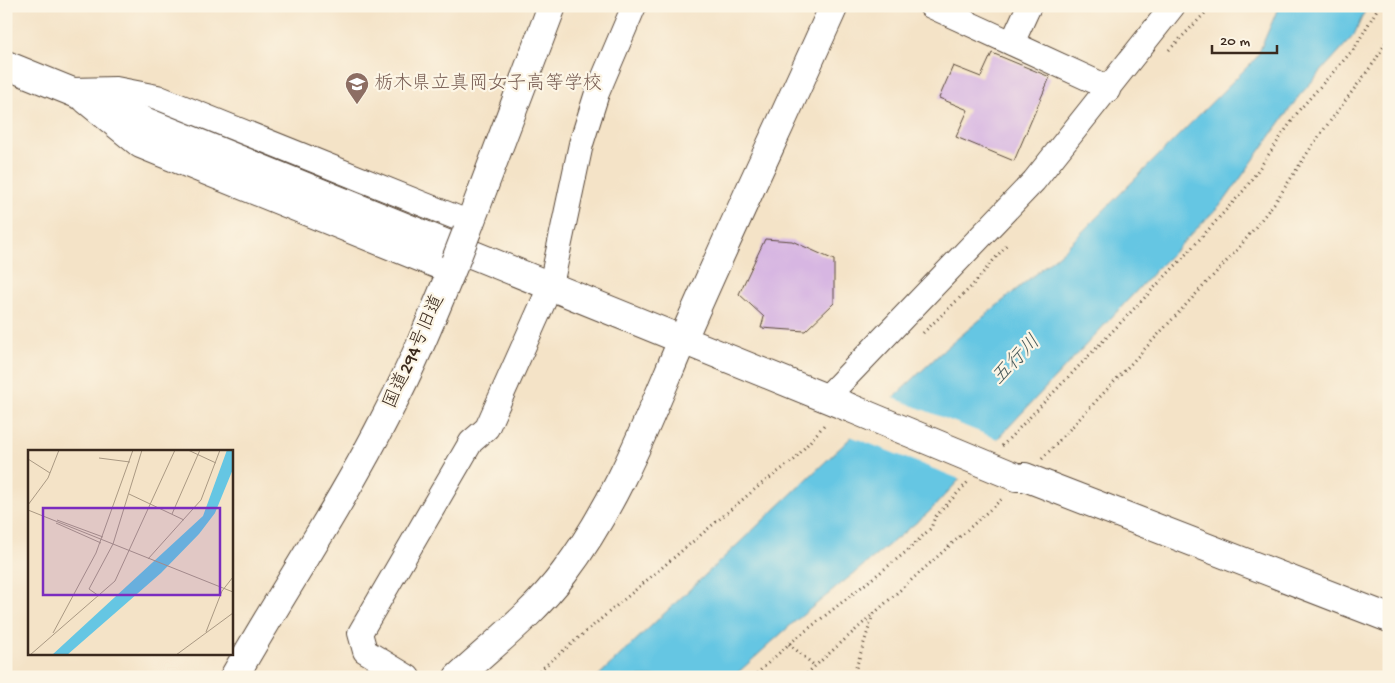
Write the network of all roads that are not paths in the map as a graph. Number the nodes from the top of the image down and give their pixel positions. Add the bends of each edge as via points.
1 (552, 6) edge
2 (634, 6) edge
3 (834, 6) edge
4 (931, 6) edge
5 (1029, 6) edge
6 (1173, 6) edge
7 (1012, 43) junction
8 (6, 65) edge
9 (71, 90) junction
10 (1108, 90) junction
11 (468, 227) junction
12 (453, 267) junction
13 (551, 285) junction
14 (682, 341) junction
15 (834, 409) junction
16 (1389, 618) edge
17 (234, 677) edge
18 (408, 677) edge
19 (458, 677) edge

1 - 11 street, 国道294号旧道
2 - 13 street via 597,93 581,144
3 - 14 street
4 - 7 street
5 - 7 street
6 - 10 street
7 - 10 street
8 - 9 street
9 - 11 street via 116,89 157,97
9 - 12 street via 140,146
9 - 13 street
10 - 15 street via 1034,181
11 - 12 street, 国道294号旧道, bridge
12 - 17 street, 国道294号旧道 via 387,414 341,499
13 - 14 street
13 - 18 street via 488,428 471,442 360,633 365,652
14 - 15 street
14 - 19 street via 652,415 594,529 563,574 518,623
15 - 16 street, bridge

